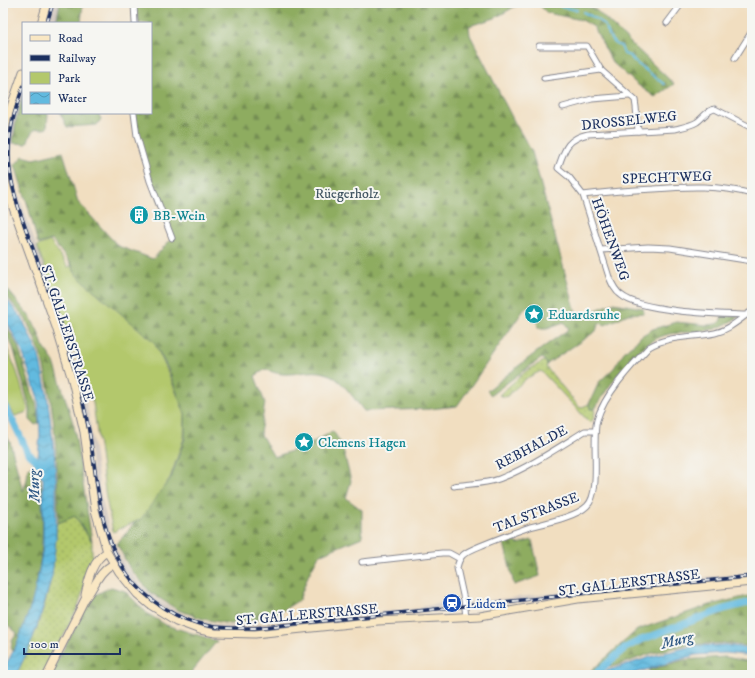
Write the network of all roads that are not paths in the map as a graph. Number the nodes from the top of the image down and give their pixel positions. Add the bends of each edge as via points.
1 (47, 3) edge
2 (134, 3) edge
3 (682, 3) edge
4 (41, 22) edge
5 (135, 22) edge
6 (667, 23) dead end
7 (752, 31) edge
8 (539, 46) dead end
9 (734, 58) dead end
10 (601, 70) junction
11 (22, 75) edge
12 (544, 78) dead end
13 (630, 96) junction
14 (564, 107) dead end
15 (134, 114) edge
16 (752, 128) edge
17 (638, 131) junction
18 (3, 145) edge
19 (3, 163) edge
20 (558, 168) joint
21 (752, 194) edge
22 (583, 195) junction
23 (172, 238) dead end
24 (601, 250) junction
25 (752, 261) edge
26 (752, 311) edge
27 (746, 315) junction
28 (595, 430) junction
29 (454, 486) dead end
30 (107, 552) junction
31 (460, 559) junction
32 (362, 562) dead end
33 (113, 564) junction
34 (752, 582) edge
35 (85, 599) junction
36 (466, 617) junction
37 (47, 675) edge

1 - 4 main road
2 - 5 street
3 - 6 street
7 - 9 street
8 - 10 street via 587,46
10 - 12 street
10 - 13 street
11 - 18 main road via 7,118
13 - 14 street via 592,99
13 - 17 street via 636,107
15 - 23 street via 137,136 150,181
16 - 17 street, DROSSELWEG via 715,110 687,126
17 - 20 street, DROSSELWEG via 578,136 565,148
19 - 30 main road, ST. GALLERSTRASSE via 12,205 56,327 72,380 84,432 95,510
20 - 22 street, HÖHENWEG via 569,176
21 - 22 street, SPECHTWEG via 735,189 692,186
22 - 24 street, HÖHENWEG
24 - 25 street via 670,248
24 - 27 street, HÖHENWEG via 614,288 629,301 668,310
26 - 27 street, TALSTRASSE
27 - 28 street, TALSTRASSE via 716,333 672,338 649,346 608,396
28 - 29 street, REBHALDE via 585,431 499,479
28 - 31 street, TALSTRASSE via 593,494 587,506 547,523 512,533 469,551
30 - 33 main road, ST. GALLERSTRASSE
30 - 35 main road via 95,563
31 - 32 street via 449,553 442,553
31 - 36 street via 457,568
33 - 35 main road via 99,575
33 - 36 main road, ST. GALLERSTRASSE via 137,594 156,610 187,625 215,633 255,634 378,621
34 - 36 main road, ST. GALLERSTRASSE via 578,599
35 - 37 main road

